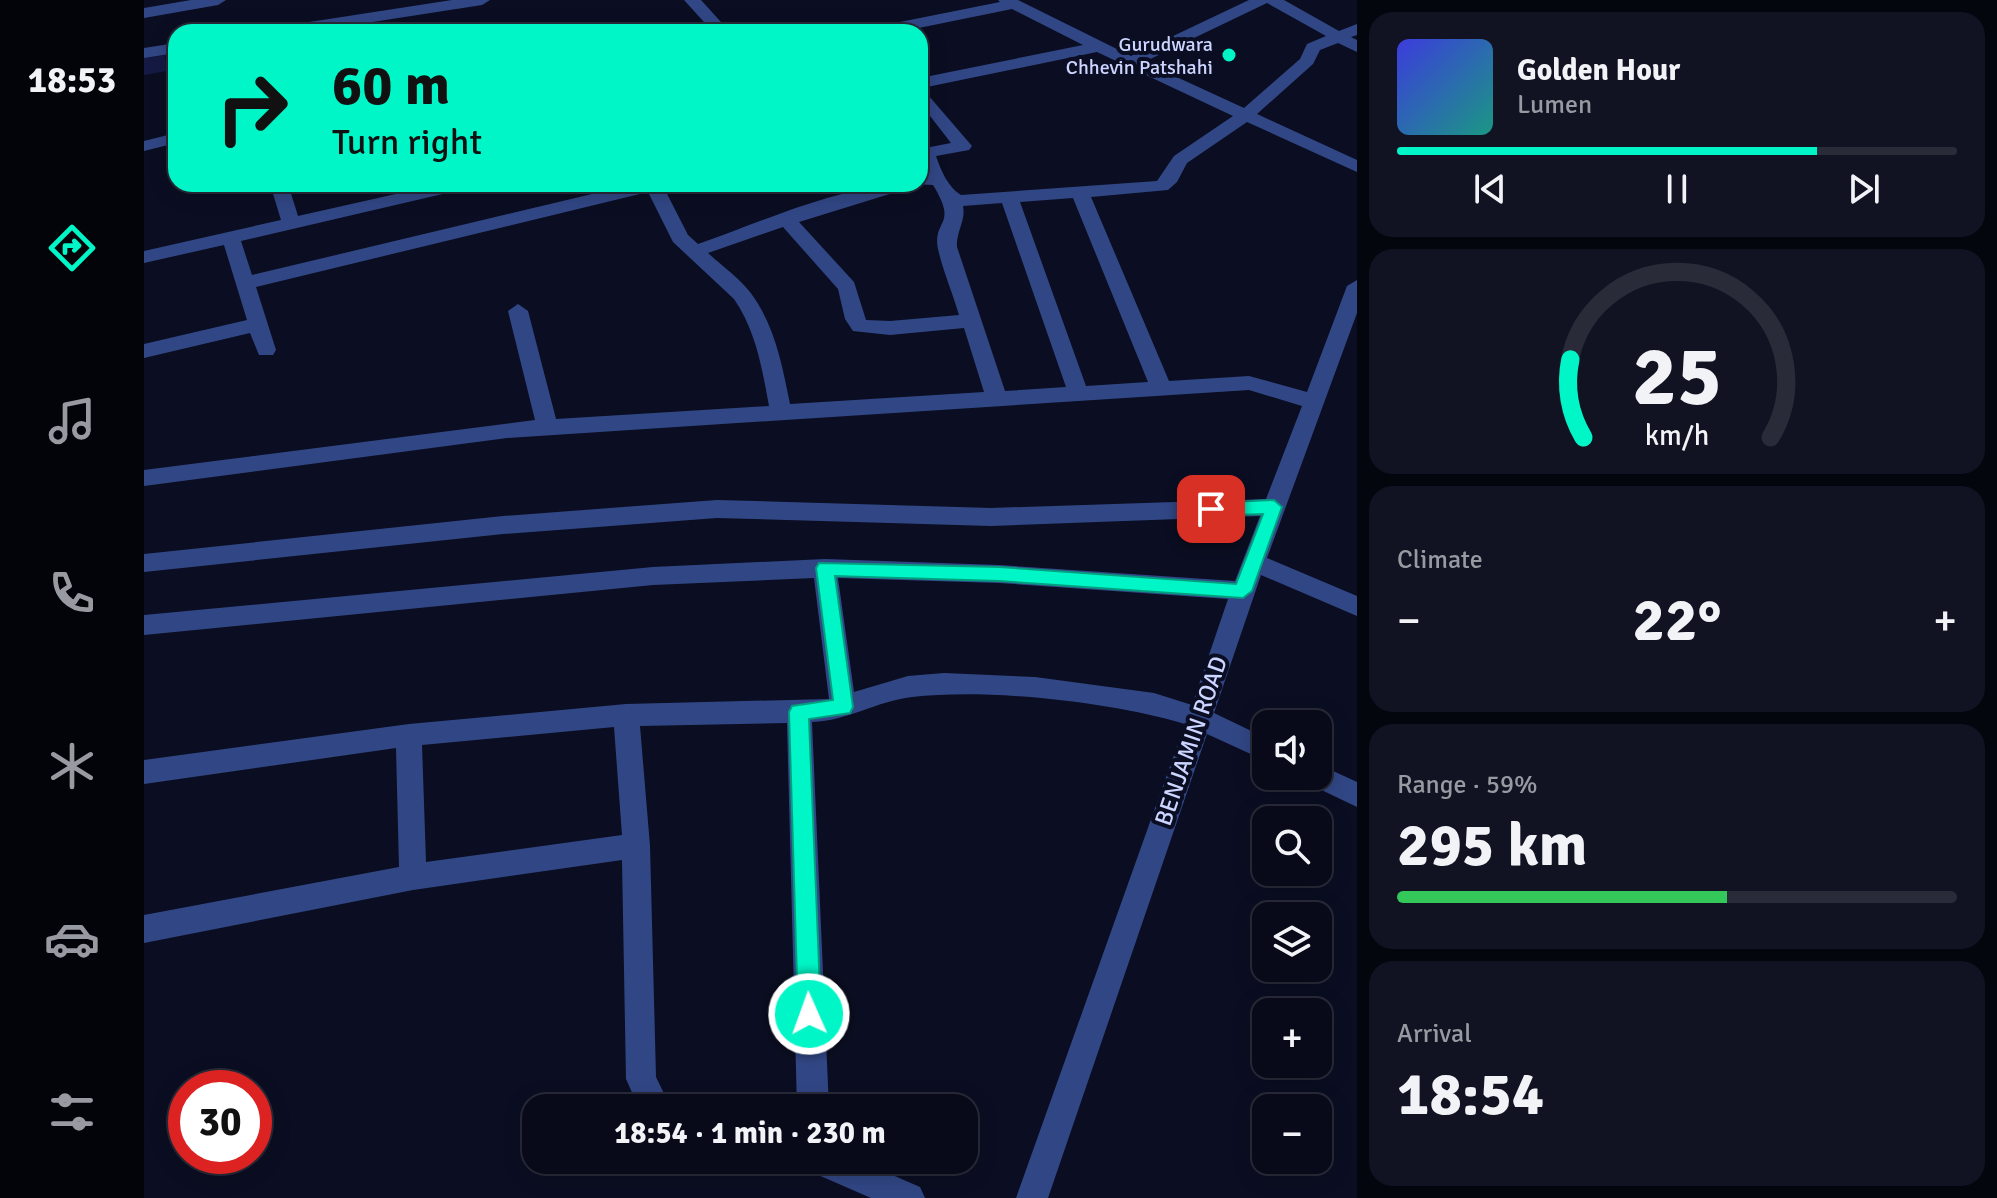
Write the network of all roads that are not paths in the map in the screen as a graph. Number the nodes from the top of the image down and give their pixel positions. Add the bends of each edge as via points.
1 (218, 0) edge
2 (482, 0) edge
3 (692, 0) edge
4 (1261, 0) edge
5 (1273, 0) edge
6 (1009, 2) edge
7 (144, 13) edge
8 (368, 24) edge
9 (715, 24) edge
10 (911, 24) edge
11 (1357, 29) edge
12 (1337, 37) junction
13 (1099, 47) junction
14 (1357, 47) edge
15 (168, 49) edge
16 (144, 53) edge
17 (1131, 62) junction
18 (928, 81) edge
19 (928, 102) edge
20 (1245, 116) junction
21 (168, 140) edge
22 (144, 146) edge
23 (928, 153) edge
24 (1357, 167) edge
25 (928, 179) edge
26 (282, 192) edge
27 (414, 192) edge
28 (620, 192) edge
29 (657, 192) edge
30 (877, 192) edge
31 (1080, 193) junction
32 (1009, 198) junction
33 (952, 199) junction
34 (787, 220) junction
35 (292, 225) junction
36 (231, 238) junction
37 (693, 252) junction
38 (144, 257) edge
39 (245, 283) junction
40 (1357, 286) edge
41 (518, 311) dead end
42 (972, 321) junction
43 (258, 324) junction
44 (266, 350) dead end
45 (144, 351) edge
46 (1162, 390) junction
47 (1079, 395) junction
48 (997, 399) junction
49 (1314, 402) junction
50 (781, 412) junction
51 (547, 427) junction
52 (144, 478) edge
53 (1274, 507) junction
54 (144, 563) edge
55 (1255, 563) junction
56 (825, 568) junction
57 (1243, 591) junction
58 (1357, 606) edge
59 (144, 625) edge
60 (843, 707) junction
61 (799, 712) junction
62 (626, 715) junction
63 (1200, 718) junction
64 (409, 735) junction
65 (1252, 743) edge
66 (144, 772) edge
67 (1332, 783) edge
68 (1357, 795) edge
69 (636, 846) junction
70 (413, 877) junction
71 (144, 929) edge
72 (648, 1094) edge
73 (813, 1094) edge
74 (853, 1174) edge
75 (909, 1198) edge
76 (1032, 1198) edge

1 - 7 street
2 - 8 street
3 - 9 street
4 - 17 street
5 - 12 street
6 - 10 street
6 - 13 street
11 - 12 street
12 - 14 street
12 - 20 street via 1313,47 1307,61
13 - 17 street
13 - 18 street
15 - 16 street
17 - 20 street
19 - 23 street via 963,146
20 - 24 street
20 - 31 street via 1180,160 1162,186
21 - 22 street
25 - 33 street via 942,182
26 - 35 street
27 - 35 street
28 - 39 street
29 - 37 street
30 - 34 street
31 - 32 street
31 - 46 street
32 - 33 street
32 - 47 street
33 - 42 street via 956,217 947,247
34 - 37 street
34 - 42 street via 847,287 860,326
35 - 36 street
36 - 38 street
36 - 39 street
37 - 50 street via 751,309 769,351
39 - 43 street
40 - 49 street, BENJAMIN ROAD
41 - 51 street
42 - 48 street
43 - 44 street
43 - 45 street
46 - 47 street
46 - 49 street via 1249,383
47 - 48 street
48 - 50 street
49 - 53 street, BENJAMIN ROAD
50 - 51 street
51 - 52 street
53 - 54 street via 991,517 717,509 503,525
53 - 55 street, BENJAMIN ROAD
55 - 57 street, BENJAMIN ROAD
55 - 58 street
56 - 57 street
56 - 59 street via 653,576
56 - 60 street
57 - 63 street, BENJAMIN ROAD
60 - 61 street
60 - 63 street via 908,687 944,684 1111,696
61 - 62 street
61 - 73 street
62 - 64 street
62 - 69 street
63 - 65 street
63 - 76 street, BENJAMIN ROAD
64 - 66 street
64 - 70 street
67 - 68 street
69 - 70 street
69 - 72 street via 641,1079
70 - 71 street
74 - 75 street

